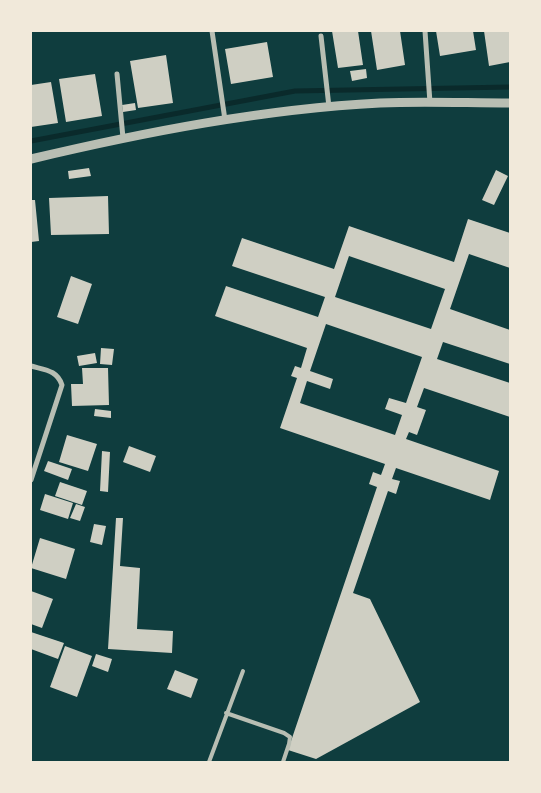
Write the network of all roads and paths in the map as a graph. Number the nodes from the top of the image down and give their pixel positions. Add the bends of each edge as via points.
1 (212, 31) edge
2 (425, 31) edge
3 (321, 36) dead end
4 (117, 74) dead end
5 (430, 103) junction
6 (510, 103) edge
7 (329, 107) junction
8 (226, 120) junction
9 (123, 138) junction
10 (31, 158) edge
11 (31, 366) edge
12 (31, 480) edge
13 (243, 671) dead end
14 (226, 713) junction
15 (209, 762) edge
16 (283, 762) edge

1 - 8 street
2 - 5 street
3 - 7 street
4 - 9 street
5 - 6 street
5 - 7 street
7 - 8 street
8 - 9 street
9 - 10 street
11 - 12 street via 52,372 60,377 62,385
13 - 14 lane
14 - 15 lane
14 - 16 lane via 290,737

